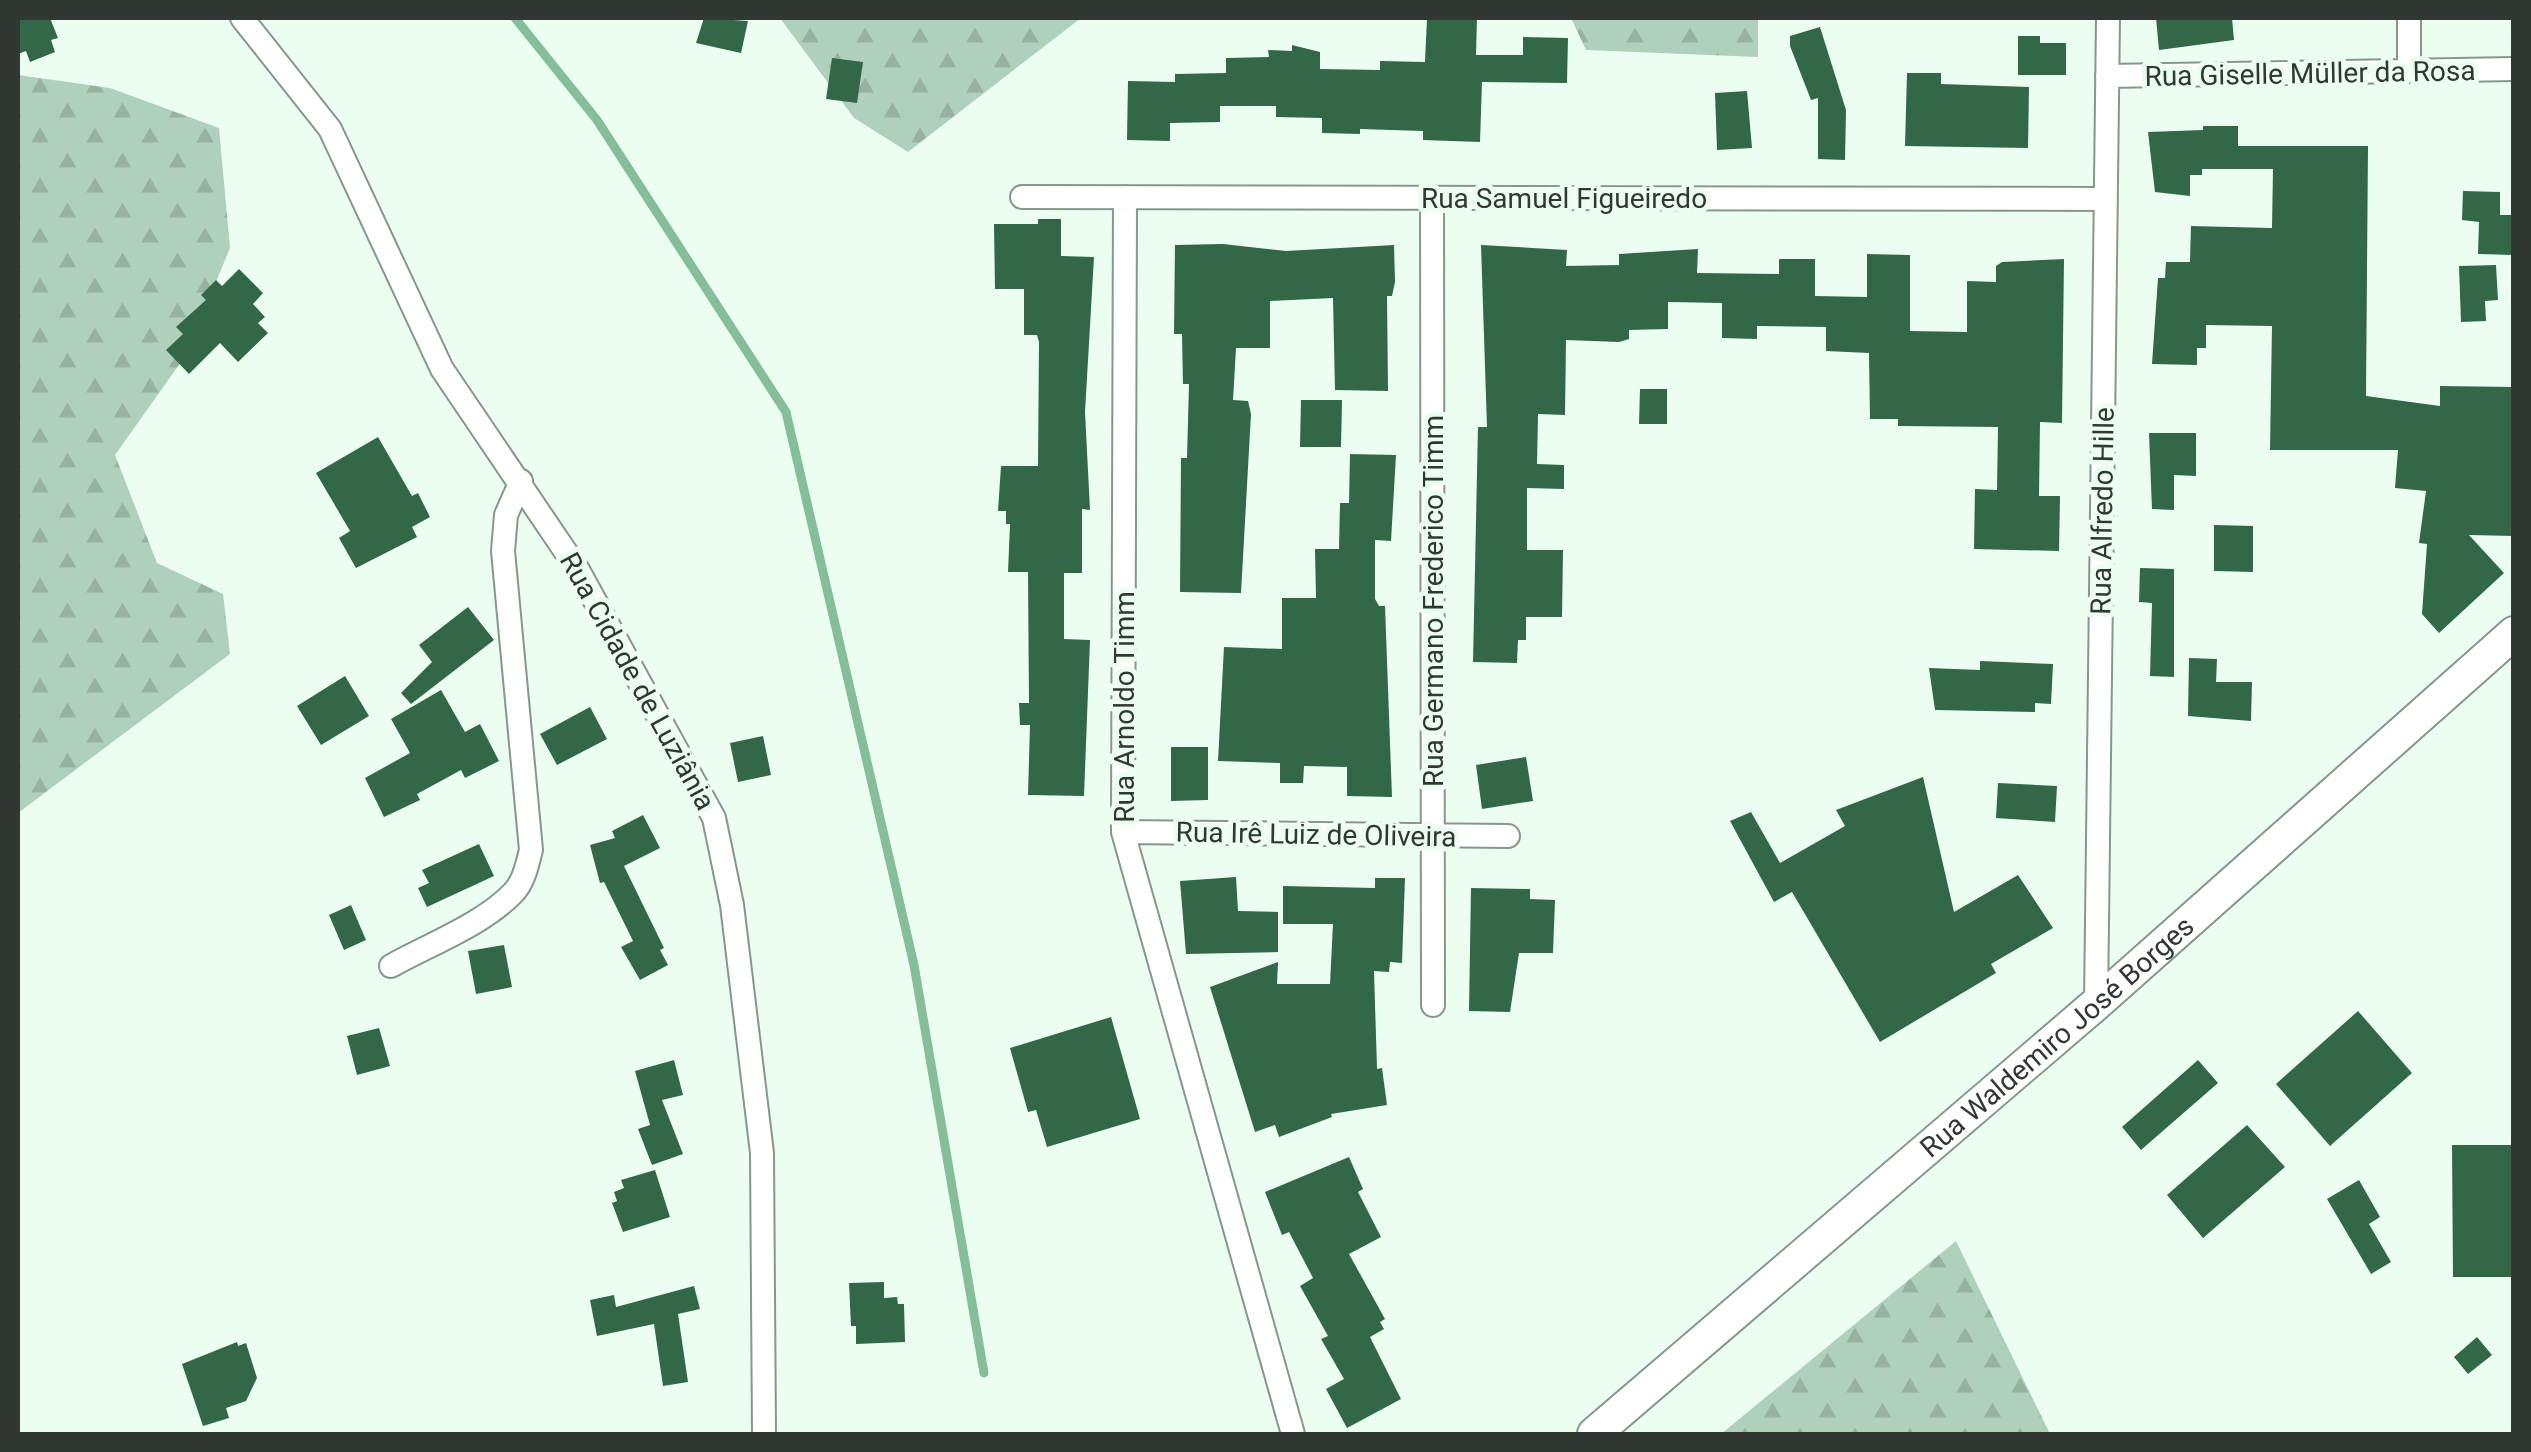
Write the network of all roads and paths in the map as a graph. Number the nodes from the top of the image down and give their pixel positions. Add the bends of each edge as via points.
1 (242, 18) edge
2 (2108, 18) edge
3 (2410, 18) edge
4 (2514, 68) edge
5 (2409, 71) junction
6 (2107, 76) junction
7 (1022, 196) dead end
8 (1125, 197) junction
9 (1432, 197) junction
10 (2106, 198) junction
11 (521, 482) junction
12 (2514, 633) edge
13 (1123, 832) junction
14 (1433, 835) junction
15 (1508, 836) dead end
16 (391, 966) dead end
17 (2096, 1004) junction
18 (1433, 1005) dead end
19 (764, 1434) edge
20 (1292, 1434) edge
21 (1594, 1434) edge

1 - 11 street, Rua Cidade de Luziânia via 330,129 420,330
2 - 6 street, Rua Alfredo Hille
3 - 5 street
4 - 5 street, Rua Giselle Müller da Rosa
5 - 6 street, Rua Giselle Müller da Rosa
6 - 10 street, Rua Alfredo Hille
7 - 8 street, Rua Samuel Figueiredo
8 - 9 street, Rua Samuel Figueiredo
8 - 13 street, Rua Arnoldo Timm
9 - 10 street, Rua Samuel Figueiredo
9 - 14 street, Rua Germano Frederico Timm
10 - 17 street, Rua Alfredo Hille
11 - 16 street via 506,515 503,550 531,850 525,874 494,908
11 - 19 street, Rua Cidade de Luziânia via 578,570 698,785 718,834 762,1154
12 - 17 main road, Rua Waldemiro José Borges
13 - 14 street, Rua Irê Luiz de Oliveira
13 - 20 street, Rua Arnoldo Timm
14 - 15 street, Rua Irê Luiz de Oliveira
14 - 18 street, Rua Germano Frederico Timm
17 - 21 main road, Rua Waldemiro José Borges

